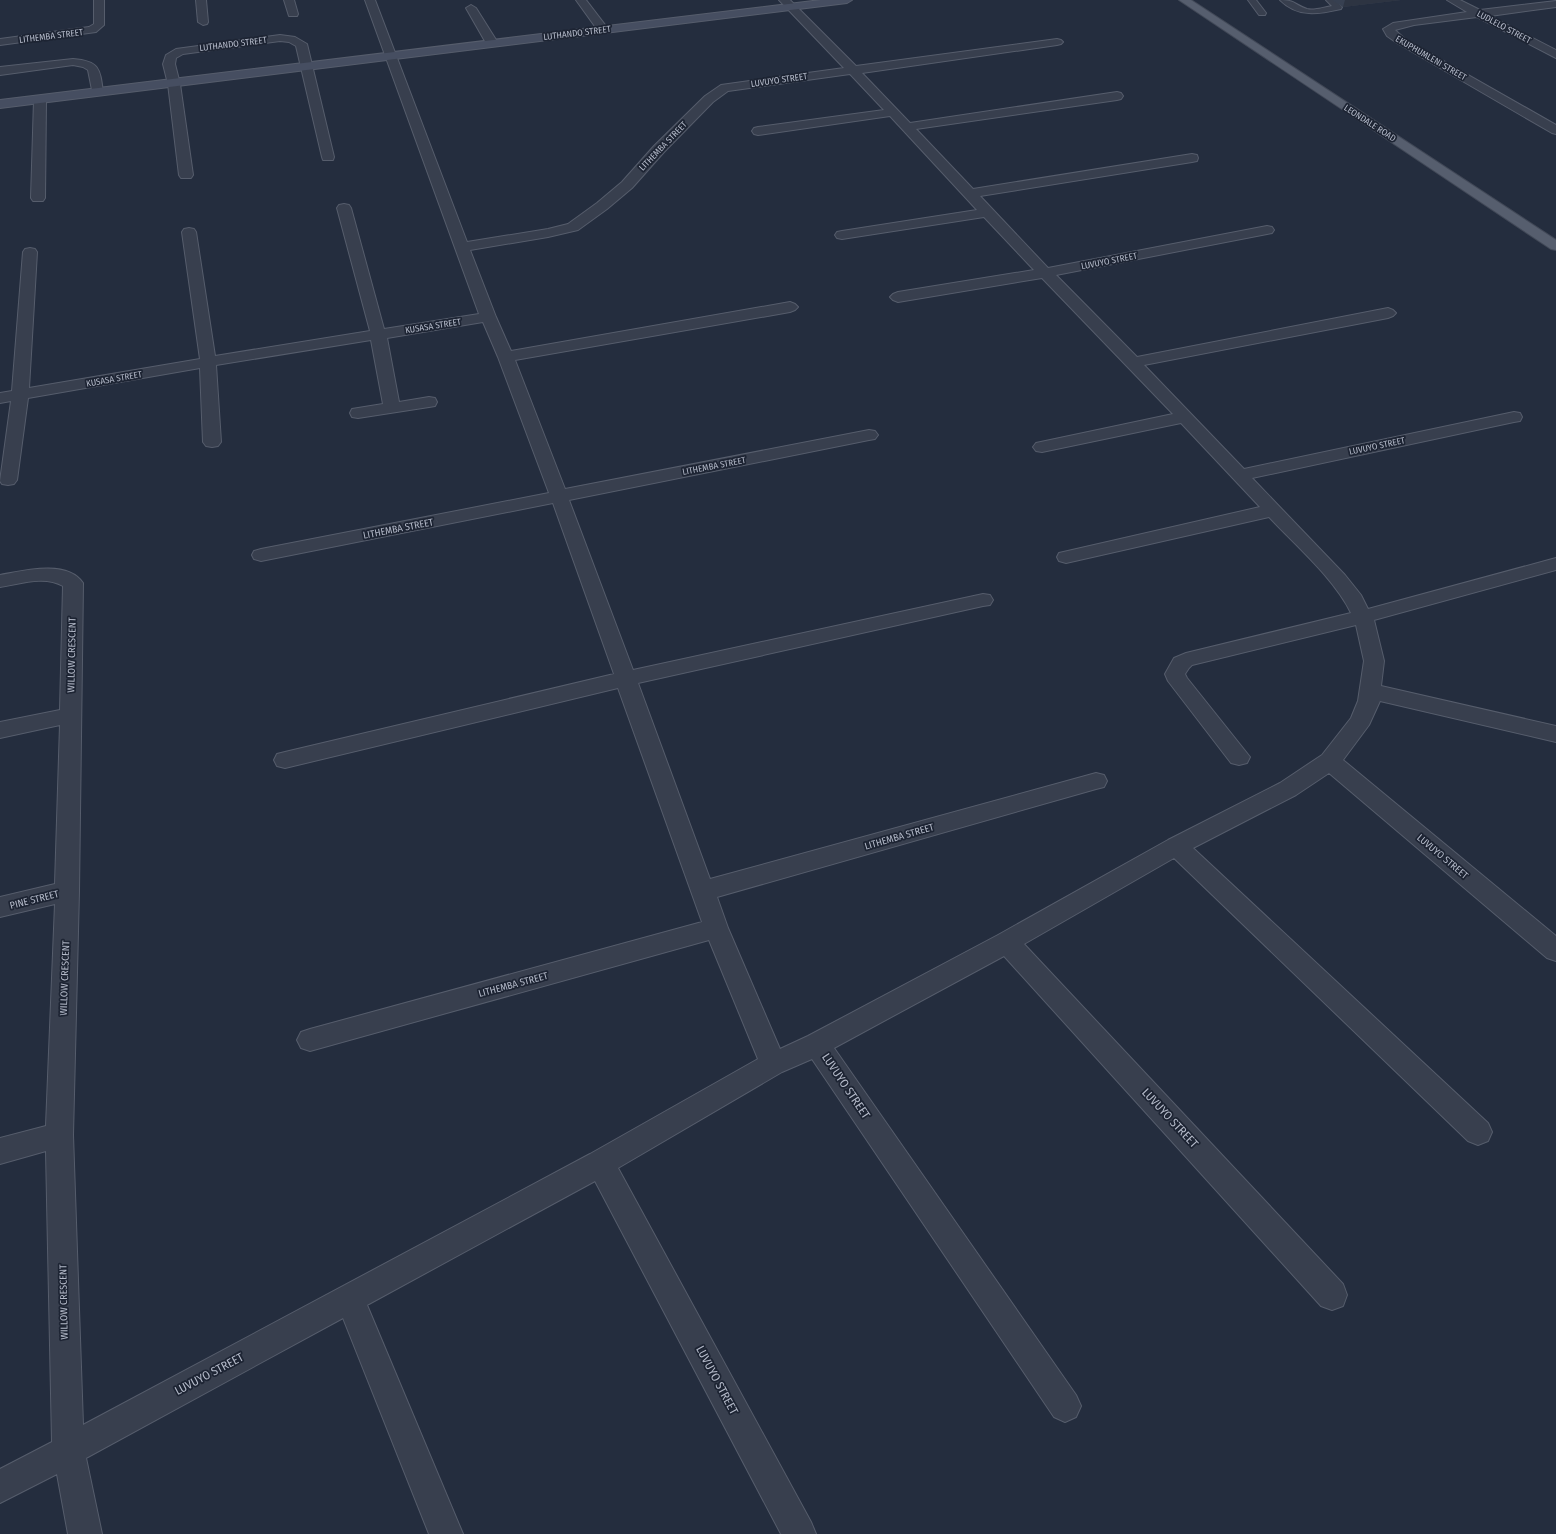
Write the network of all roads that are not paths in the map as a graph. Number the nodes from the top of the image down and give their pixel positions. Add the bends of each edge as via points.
1 (99, 0) edge
2 (200, 0) edge
3 (288, 0) edge
4 (370, 0) edge
5 (581, 0) edge
6 (847, 0) edge
7 (1184, 0) edge
8 (1252, 0) edge
9 (1284, 0) edge
10 (1330, 0) edge
11 (1452, 0) edge
12 (788, 3) edge
13 (1556, 4) edge
14 (471, 8) dead end
15 (1262, 13) dead end
16 (293, 14) dead end
17 (1479, 14) junction
18 (202, 22) dead end
19 (603, 30) junction
20 (0, 42) edge
21 (1057, 42) dead end
22 (492, 43) junction
23 (1556, 55) edge
24 (392, 56) junction
25 (306, 66) junction
26 (853, 70) junction
27 (0, 71) edge
28 (174, 84) junction
29 (97, 92) junction
30 (1117, 96) dead end
31 (40, 100) junction
32 (709, 100) joint
33 (0, 104) edge
34 (900, 120) junction
35 (758, 130) dead end
36 (1556, 130) edge
37 (328, 157) dead end
38 (1192, 158) dead end
39 (186, 175) dead end
40 (970, 194) junction
41 (38, 198) dead end
42 (344, 208) dead end
43 (988, 212) junction
44 (1267, 230) dead end
45 (189, 232) dead end
46 (842, 235) dead end
47 (1556, 246) edge
48 (462, 247) junction
49 (30, 252) dead end
50 (1045, 273) junction
51 (898, 297) dead end
52 (790, 307) dead end
53 (1388, 313) dead end
54 (488, 317) junction
55 (378, 334) junction
56 (506, 357) junction
57 (208, 362) junction
58 (1133, 362) junction
59 (20, 395) junction
60 (0, 398) edge
61 (428, 402) dead end
62 (392, 407) junction
63 (358, 413) dead end
64 (1185, 417) junction
65 (1514, 417) dead end
66 (869, 435) dead end
67 (212, 442) dead end
68 (1042, 446) dead end
69 (1240, 475) junction
70 (8, 480) dead end
71 (559, 496) junction
72 (1273, 510) junction
73 (261, 555) dead end
74 (1066, 557) dead end
75 (1556, 564) edge
76 (0, 582) edge
77 (983, 600) dead end
78 (1362, 617) junction
79 (625, 679) junction
80 (1370, 691) junction
81 (70, 715) junction
82 (0, 730) edge
83 (1556, 734) edge
84 (1239, 757) dead end
85 (285, 760) dead end
86 (1330, 761) junction
87 (1096, 781) dead end
88 (1176, 846) junction
89 (67, 891) junction
90 (703, 891) junction
91 (0, 907) edge
92 (716, 928) junction
93 (1007, 942) junction
94 (1556, 951) edge
95 (310, 1040) dead end
96 (817, 1044) junction
97 (773, 1064) junction
98 (1478, 1132) dead end
99 (59, 1135) junction
100 (0, 1151) edge
101 (600, 1163) junction
102 (1332, 1295) dead end
103 (350, 1299) junction
104 (1065, 1406) dead end
105 (68, 1450) junction
106 (0, 1487) edge
107 (85, 1534) edge
108 (446, 1534) edge
109 (800, 1534) edge

1 - 20 street, LITHEMBA STREET via 99,25 92,30
2 - 18 street
3 - 16 street
4 - 24 street
5 - 19 street
6 - 12 street, LUTHANDO STREET
7 - 47 main road, LEONDALE ROAD
8 - 15 lane
9 - 10 lane via 1301,11 1312,12 1338,7
11 - 17 street, LUDLELO STREET
12 - 19 street, LUTHANDO STREET
12 - 26 street, LUVUYO STREET
13 - 17 street
14 - 22 street
17 - 23 street, LUDLELO STREET
17 - 36 street, EKUPHUMLENI STREET via 1405,23 1389,29 1391,34
19 - 22 street, LUTHANDO STREET
21 - 26 street, LUVUYO STREET
22 - 24 street, LUTHANDO STREET
24 - 25 street, LUTHANDO STREET
24 - 48 street
25 - 28 street, LUTHANDO STREET
25 - 28 street, LUTHANDO STREET via 301,44 291,39 280,38 202,48 176,52 170,57 169,64
25 - 37 street, LUTHANDO STREET
26 - 32 street, LUVUYO STREET via 734,86 718,92
26 - 34 street, LUVUYO STREET
27 - 29 street via 82,62 90,64 94,69
28 - 29 street, LUTHANDO STREET
28 - 39 street, LUTHANDO STREET
29 - 31 street, LUTHANDO STREET
30 - 34 street
31 - 33 street, LUTHANDO STREET
31 - 41 street
32 - 48 street, LITHEMBA STREET via 627,184 573,227
34 - 35 street
34 - 40 street, LUVUYO STREET
38 - 40 street
40 - 43 street, LUVUYO STREET
42 - 55 street
43 - 46 street
43 - 50 street, LUVUYO STREET
44 - 50 street, LUVUYO STREET
45 - 57 street
48 - 54 street
49 - 59 street
50 - 51 street
50 - 58 street, LUVUYO STREET
52 - 56 street
53 - 58 street
54 - 55 street, KUSASA STREET
54 - 56 street
55 - 57 street, KUSASA STREET
55 - 62 street
56 - 71 street
57 - 59 street, KUSASA STREET
57 - 67 street
58 - 64 street, LUVUYO STREET
59 - 60 street, KUSASA STREET
59 - 70 street
61 - 62 street
62 - 63 street
64 - 68 street
64 - 69 street, LUVUYO STREET
65 - 69 street, LUVUYO STREET
66 - 71 street, LITHEMBA STREET
69 - 72 street, LUVUYO STREET
71 - 73 street, LITHEMBA STREET
71 - 79 street
72 - 74 street
72 - 78 street, LUVUYO STREET via 1338,578 1354,600
75 - 78 street
76 - 81 street, WILLOW CRESCENT via 38,574 52,574 65,577 73,583
77 - 79 street
78 - 80 street, LUVUYO STREET via 1374,661
78 - 84 street via 1181,662 1175,674 1178,681
79 - 85 street
79 - 90 street
80 - 83 street
80 - 86 street, LUVUYO STREET via 1369,701 1361,720
81 - 82 street
81 - 89 street, WILLOW CRESCENT
86 - 88 street, LUVUYO STREET via 1288,789
86 - 94 street, LUVUYO STREET
87 - 90 street, LITHEMBA STREET
88 - 93 street, LUVUYO STREET
88 - 98 street
89 - 91 street, PINE STREET
89 - 99 street, WILLOW CRESCENT
90 - 92 street
92 - 95 street, LITHEMBA STREET
92 - 97 street
93 - 96 street, LUVUYO STREET
93 - 102 street, LUVUYO STREET
96 - 97 street, LUVUYO STREET
96 - 104 street, LUVUYO STREET
97 - 101 street, LUVUYO STREET
99 - 100 street
99 - 105 street, WILLOW CRESCENT
101 - 103 street, LUVUYO STREET
101 - 109 street, LUVUYO STREET
103 - 105 street, LUVUYO STREET
103 - 108 street
105 - 106 street, LUVUYO STREET
105 - 107 street

